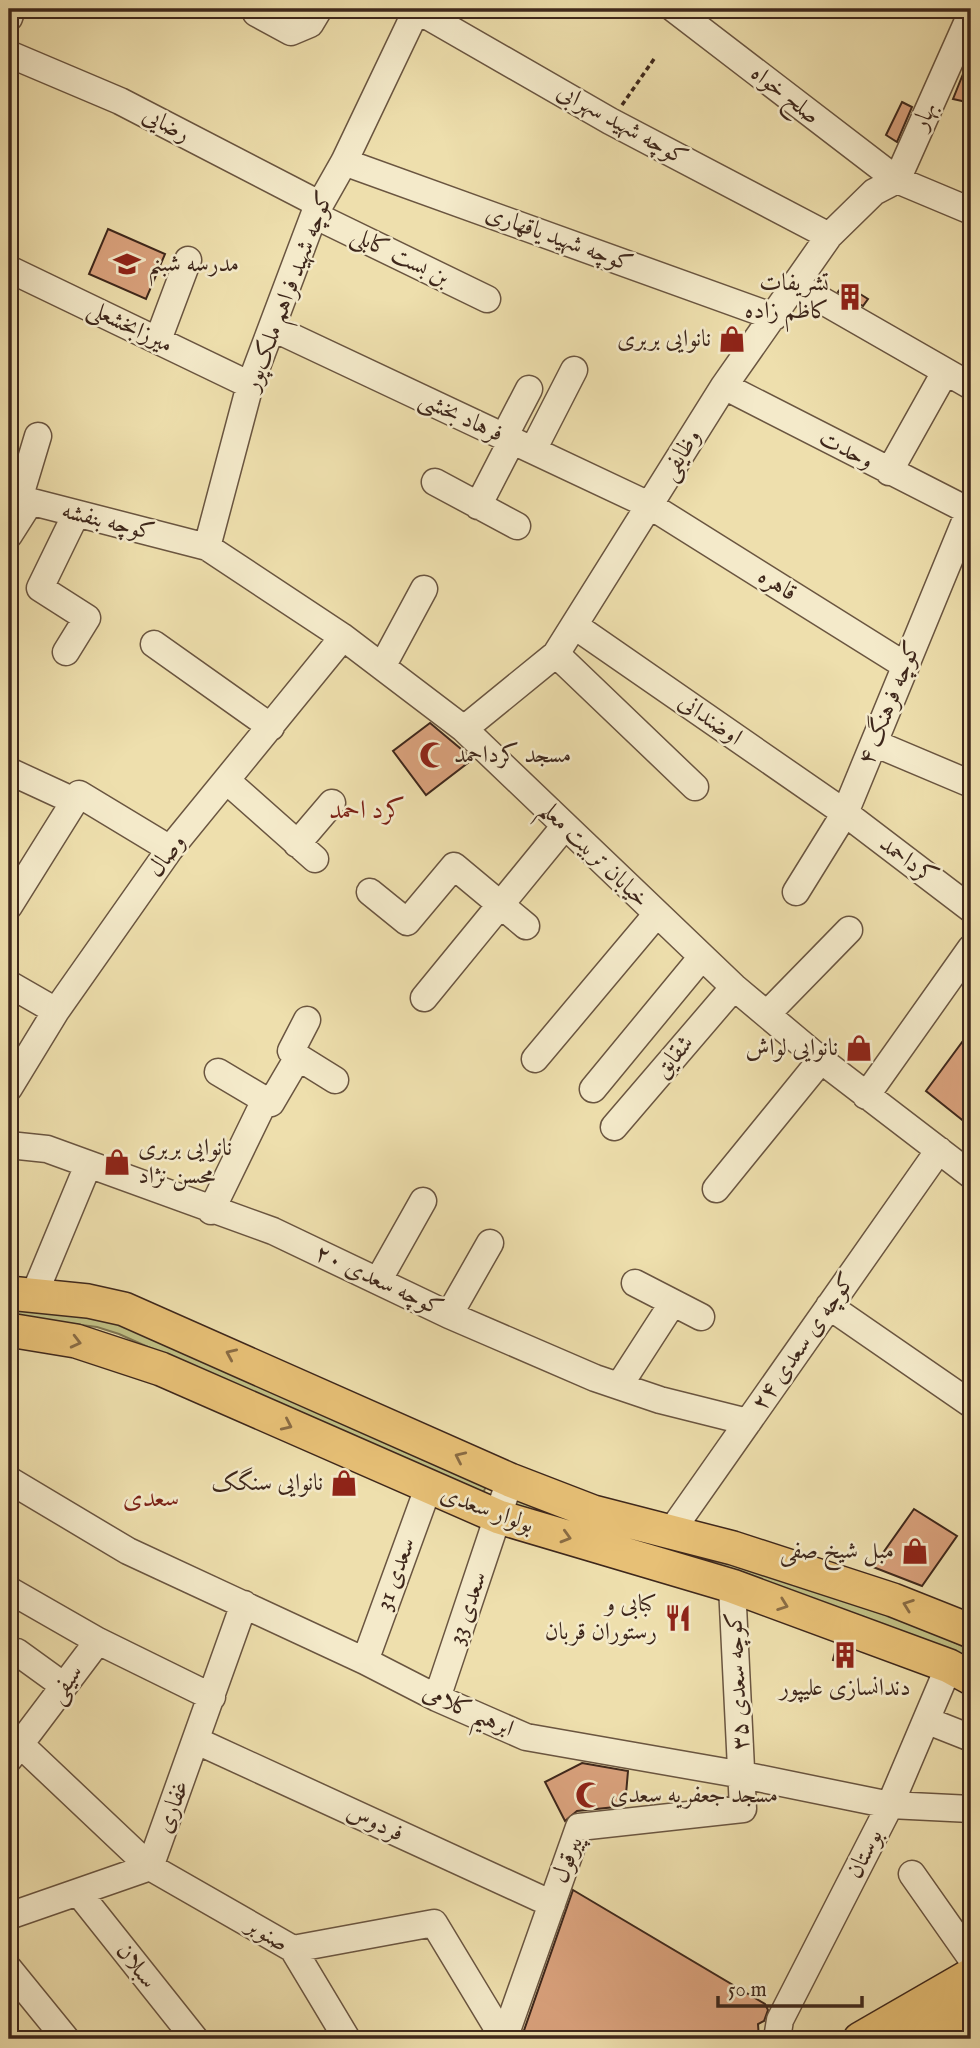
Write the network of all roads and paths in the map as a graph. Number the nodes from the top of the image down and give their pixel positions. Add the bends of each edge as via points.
1 (12, 9) edge
2 (319, 9) edge
3 (417, 9) edge
4 (674, 9) edge
5 (256, 13) dead end
6 (971, 14) edge
7 (9, 18) edge
8 (9, 54) edge
9 (654, 59) dead end
10 (610, 121) junction
11 (344, 162) junction
12 (897, 180) junction
13 (316, 210) junction
14 (971, 211) edge
15 (830, 236) junction
16 (188, 260) dead end
17 (9, 269) edge
18 (796, 285) junction
19 (487, 299) dead end
20 (774, 317) junction
21 (273, 328) junction
22 (158, 340) junction
23 (574, 370) dead end
24 (945, 372) junction
25 (250, 385) junction
26 (724, 386) junction
27 (971, 386) edge
28 (529, 389) dead end
29 (38, 436) dead end
30 (516, 443) junction
31 (888, 472) junction
32 (435, 482) dead end
33 (19, 499) edge
34 (649, 505) junction
35 (478, 506) junction
36 (970, 509) edge
37 (76, 514) junction
38 (517, 526) dead end
39 (9, 535) edge
40 (207, 547) junction
41 (424, 589) dead end
42 (575, 626) junction
43 (343, 637) junction
44 (153, 644) dead end
45 (66, 652) dead end
46 (556, 654) junction
47 (383, 665) junction
48 (905, 666) junction
49 (271, 727) junction
50 (464, 729) junction
51 (874, 743) junction
52 (9, 771) edge
53 (227, 781) junction
54 (971, 784) edge
55 (695, 787) dead end
56 (74, 801) junction
57 (332, 803) dead end
58 (845, 813) junction
59 (564, 827) junction
60 (170, 849) junction
61 (370, 892) dead end
62 (796, 892) dead end
63 (500, 904) junction
64 (9, 906) edge
65 (971, 909) edge
66 (656, 915) junction
67 (526, 926) dead end
68 (849, 930) dead end
69 (971, 948) edge
70 (701, 958) junction
71 (9, 984) edge
72 (734, 987) junction
73 (424, 998) dead end
74 (56, 1011) junction
75 (767, 1014) junction
76 (307, 1020) dead end
77 (298, 1057) junction
78 (535, 1059) dead end
79 (821, 1060) junction
80 (218, 1072) dead end
81 (335, 1080) dead end
82 (9, 1088) edge
83 (593, 1089) dead end
84 (866, 1096) junction
85 (265, 1100) junction
86 (614, 1126) dead end
87 (9, 1144) edge
88 (939, 1150) junction
89 (88, 1165) junction
90 (971, 1175) edge
91 (716, 1189) dead end
92 (423, 1201) dead end
93 (211, 1211) junction
94 (490, 1243) dead end
95 (378, 1281) junction
96 (635, 1283) dead end
97 (22, 1294) edge
98 (672, 1304) junction
99 (829, 1306) junction
100 (449, 1315) junction
101 (701, 1317) dead end
102 (9, 1330) edge
103 (619, 1386) junction
104 (971, 1404) edge
105 (748, 1422) junction
106 (9, 1480) edge
107 (510, 1480) junction
108 (428, 1488) junction
109 (499, 1517) junction
110 (670, 1534) junction
111 (732, 1587) junction
112 (9, 1590) edge
113 (244, 1604) junction
114 (971, 1631) edge
115 (98, 1641) junction
116 (17, 1652) dead end
117 (365, 1661) junction
118 (960, 1672) edge
119 (64, 1686) junction
120 (212, 1697) junction
121 (436, 1698) junction
122 (928, 1720) junction
123 (971, 1738) edge
124 (197, 1741) junction
125 (15, 1752) edge
126 (743, 1775) junction
127 (891, 1805) junction
128 (971, 1809) edge
129 (150, 1867) junction
130 (912, 1874) dead end
131 (78, 1892) junction
132 (552, 1904) junction
133 (9, 1916) edge
134 (293, 1949) junction
135 (971, 1958) edge
136 (9, 1969) edge
137 (971, 1975) edge
138 (971, 2006) edge
139 (971, 2032) edge
140 (66, 2039) edge
141 (195, 2039) edge
142 (347, 2039) edge
143 (504, 2039) edge
144 (778, 2039) edge
145 (860, 2039) edge
146 (910, 2039) edge
147 (959, 2039) edge

1 - 7 street
2 - 5 street via 310,24 291,32
3 - 10 street, کوچه شهید سهرابی
3 - 11 street, کوچه شهید فراهم ملک‌پور
4 - 12 street, صلح خواه
6 - 12 street, بهار
8 - 13 street, رضایی via 120,101
9 - 10 path
10 - 15 street, کوچه شهید سهرابی
11 - 13 street, کوچه شهید فراهم ملک‌پور
11 - 20 street, کوچه شهید یاقهاری
12 - 14 street, صلح خواه
12 - 15 street, وظایفی via 874,192
13 - 19 street, بن بست کابلی
13 - 21 street, کوچه شهید فراهم ملک‌پور
15 - 18 street, وظایفی
16 - 22 street
17 - 22 street, میرزابخشعلی
18 - 20 street, وظایفی
18 - 24 street
20 - 26 street, وظایفی
21 - 25 street, کوچه شهید فراهم ملک‌پور
21 - 30 street, فرهاد بخشی
22 - 25 street, میرزابخشعلی
23 - 30 street
24 - 27 street
24 - 31 street
25 - 40 street, کوچه شهید فراهم ملک‌پور
26 - 31 street, وحدت
26 - 34 street, وظایفی
28 - 30 street
29 - 33 street
30 - 34 street, فرهاد بخشی
30 - 35 street
31 - 36 street, وحدت
32 - 35 street
33 - 37 street, کوچه بنفشه
33 - 39 street
34 - 42 street, وظایفی
34 - 48 street, قاهره
35 - 38 street
36 - 48 street, کوچه فرهنگ ۴
37 - 40 street, کوچه بنفشه
37 - 45 street via 40,588 87,618
40 - 43 street, خیابان تربیت معلم
41 - 47 street
42 - 46 street, وظایفی
42 - 58 street, اوضندانی
43 - 47 street, خیابان تربیت معلم
43 - 49 street, وصال
44 - 49 street
46 - 50 street, وظایفی
46 - 55 street
47 - 50 street, خیابان تربیت معلم
48 - 51 street, کوچه فرهنگ ۴
49 - 53 street, وصال
50 - 59 street, خیابان تربیت معلم
51 - 54 street
51 - 58 street, کوچه فرهنگ ۴
52 - 56 street
53 - 57 street via 306,851
53 - 60 street, وصال
56 - 60 street via 79,794
56 - 64 street
58 - 62 street, کوچه فرهنگ ۴
58 - 65 street, کرداحمد
59 - 63 street
59 - 66 street, خیابان تربیت معلم
60 - 74 street, وصال
61 - 63 street via 407,922 454,866
63 - 67 street
63 - 73 street
66 - 70 street, خیابان تربیت معلم
66 - 78 street
68 - 75 street
69 - 84 street
70 - 72 street, خیابان تربیت معلم
70 - 83 street
71 - 74 street
72 - 75 street, خیابان تربیت معلم
72 - 86 street, شقایق
74 - 82 street, وصال
75 - 79 street, خیابان تربیت معلم
76 - 77 street via 291,1051
77 - 81 street
77 - 85 street via 271,1103
79 - 84 street, خیابان تربیت معلم
79 - 91 street
80 - 85 street
84 - 88 street, خیابان تربیت معلم
85 - 93 street
87 - 89 street, کوچه سعدی ۲۰ via 47,1149
88 - 90 street, خیابان تربیت معلم
88 - 99 street, کوچه ی سعدی ۲۴
89 - 93 street, کوچه سعدی ۲۰
89 - 97 street
92 - 95 street
93 - 95 street, کوچه سعدی ۲۰ via 273,1231
94 - 100 street
95 - 100 street, کوچه سعدی ۲۰
96 - 98 street
107 -> 97 main road, بولوار سعدی via 124,1309
98 - 101 street
98 - 103 street
99 - 104 street
99 - 105 street, کوچه ی سعدی ۲۴
100 - 103 street, کوچه سعدی ۲۰
102 -> 108 main road, بولوار سعدی via 76,1341 161,1369
103 - 105 street, کوچه سعدی ۲۰
105 - 110 street, کوچه ی سعدی ۲۴
106 - 113 street, ابرهیم کلامی via 128,1551
107 - 109 street, سعدی 33
107 - 110 main road, بولوار سعدی via 593,1512
108 - 109 main road, بولوار سعدی
108 - 117 street, سعدی 31
109 -> 111 main road, بولوار سعدی
109 - 121 street, سعدی 33
114 -> 110 main road, بولوار سعدی via 746,1552
111 -> 118 main road, بولوار سعدی
111 - 126 street, کوچه سعدی ۳۵
112 - 115 street, سیفی
113 - 117 street, ابرهیم کلامی
113 - 120 street, غفاری
115 - 119 street, سیفی
115 - 120 street, سیفی
116 - 119 street
117 - 121 street, ابرهیم کلامی
118 - 122 street, بوستان
119 - 125 street, سیفی
120 - 124 street, غفاری
121 - 126 street, ابرهیم کلامی via 526,1737
122 - 123 street
122 - 127 street, بوستان
124 - 129 street, غفاری
124 - 132 street, فردوس
125 - 129 street, صنوبر
126 - 127 street, ابرهیم کلامی
126 - 132 street, پیرقول via 743,1809 579,1827
127 - 128 street, ابرهیم کلامی
127 - 144 street, بوستان via 780,2020
129 - 131 street
129 - 134 street, صنوبر
130 - 135 street
131 - 133 street
131 - 141 street, سبلان
132 - 143 street, پیرقول
134 - 142 street, صنوبر
134 - 143 street via 435,1923
136 - 140 street
137 - 145 main road
138 - 146 main road
139 - 147 main road

